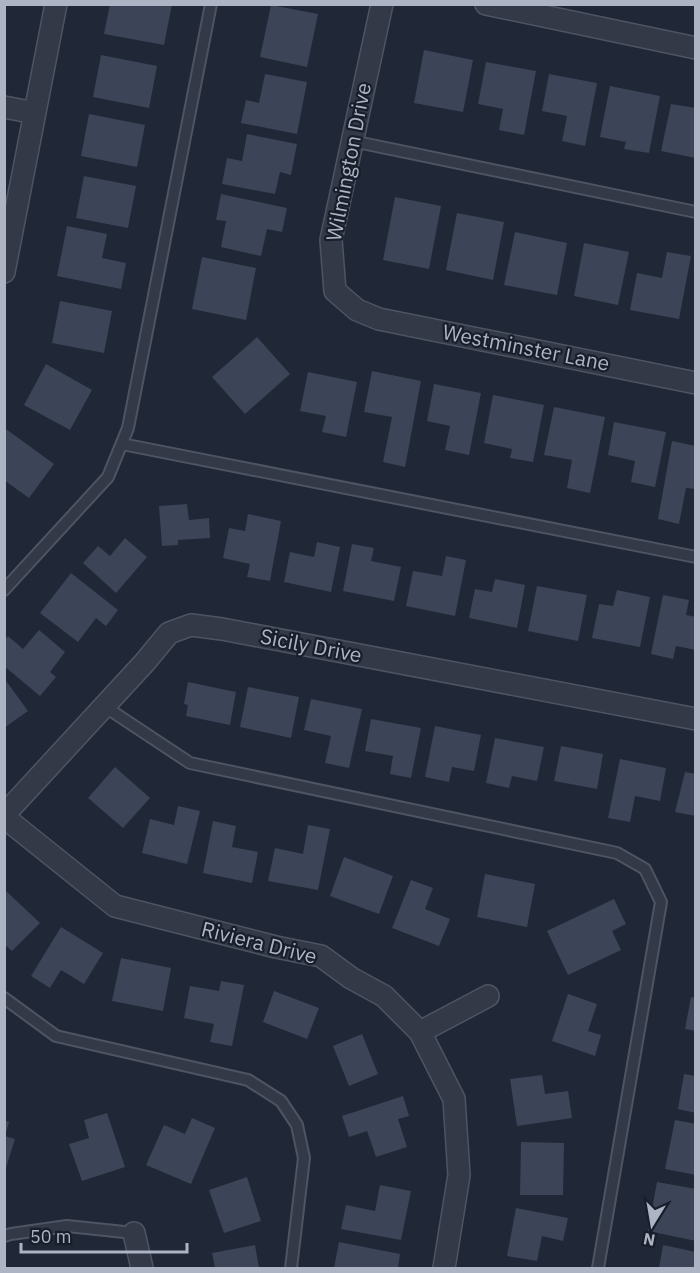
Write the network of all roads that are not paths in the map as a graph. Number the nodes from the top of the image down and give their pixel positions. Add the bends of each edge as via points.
1 (56, 4) edge
2 (211, 4) edge
3 (382, 4) edge
4 (486, 4) edge
5 (696, 48) edge
6 (4, 107) edge
7 (35, 113) junction
8 (352, 141) junction
9 (696, 212) edge
10 (4, 272) edge
11 (357, 310) joint
12 (696, 383) edge
13 (122, 444) junction
14 (696, 557) edge
15 (4, 590) edge
16 (104, 706) junction
17 (696, 720) edge
18 (4, 816) edge
19 (488, 996) dead end
20 (4, 998) edge
21 (420, 1032) junction
22 (134, 1233) joint
23 (4, 1236) edge
24 (142, 1269) edge
25 (291, 1269) edge
26 (444, 1269) edge
27 (598, 1269) edge

1 - 7 street
2 - 13 lane
3 - 8 street, Wilmington Drive
4 - 5 street
6 - 7 street
7 - 10 street
8 - 9 lane
8 - 11 street, Wilmington Drive via 331,240 335,291
11 - 12 street, Westminster Lane via 379,319
13 - 14 lane
13 - 15 lane via 108,477
16 - 17 street, Sicily Drive via 168,633 191,624
16 - 18 street, Sicily Drive
16 - 27 lane via 190,763 617,853 645,869 661,902
18 - 21 street, Riviera Drive via 115,906 321,956 384,996
19 - 21 street
20 - 25 lane via 56,1036 248,1080 281,1101 297,1125 304,1158
21 - 26 street, Riviera Drive via 454,1099 459,1175
22 - 23 lane via 67,1227
22 - 24 street

